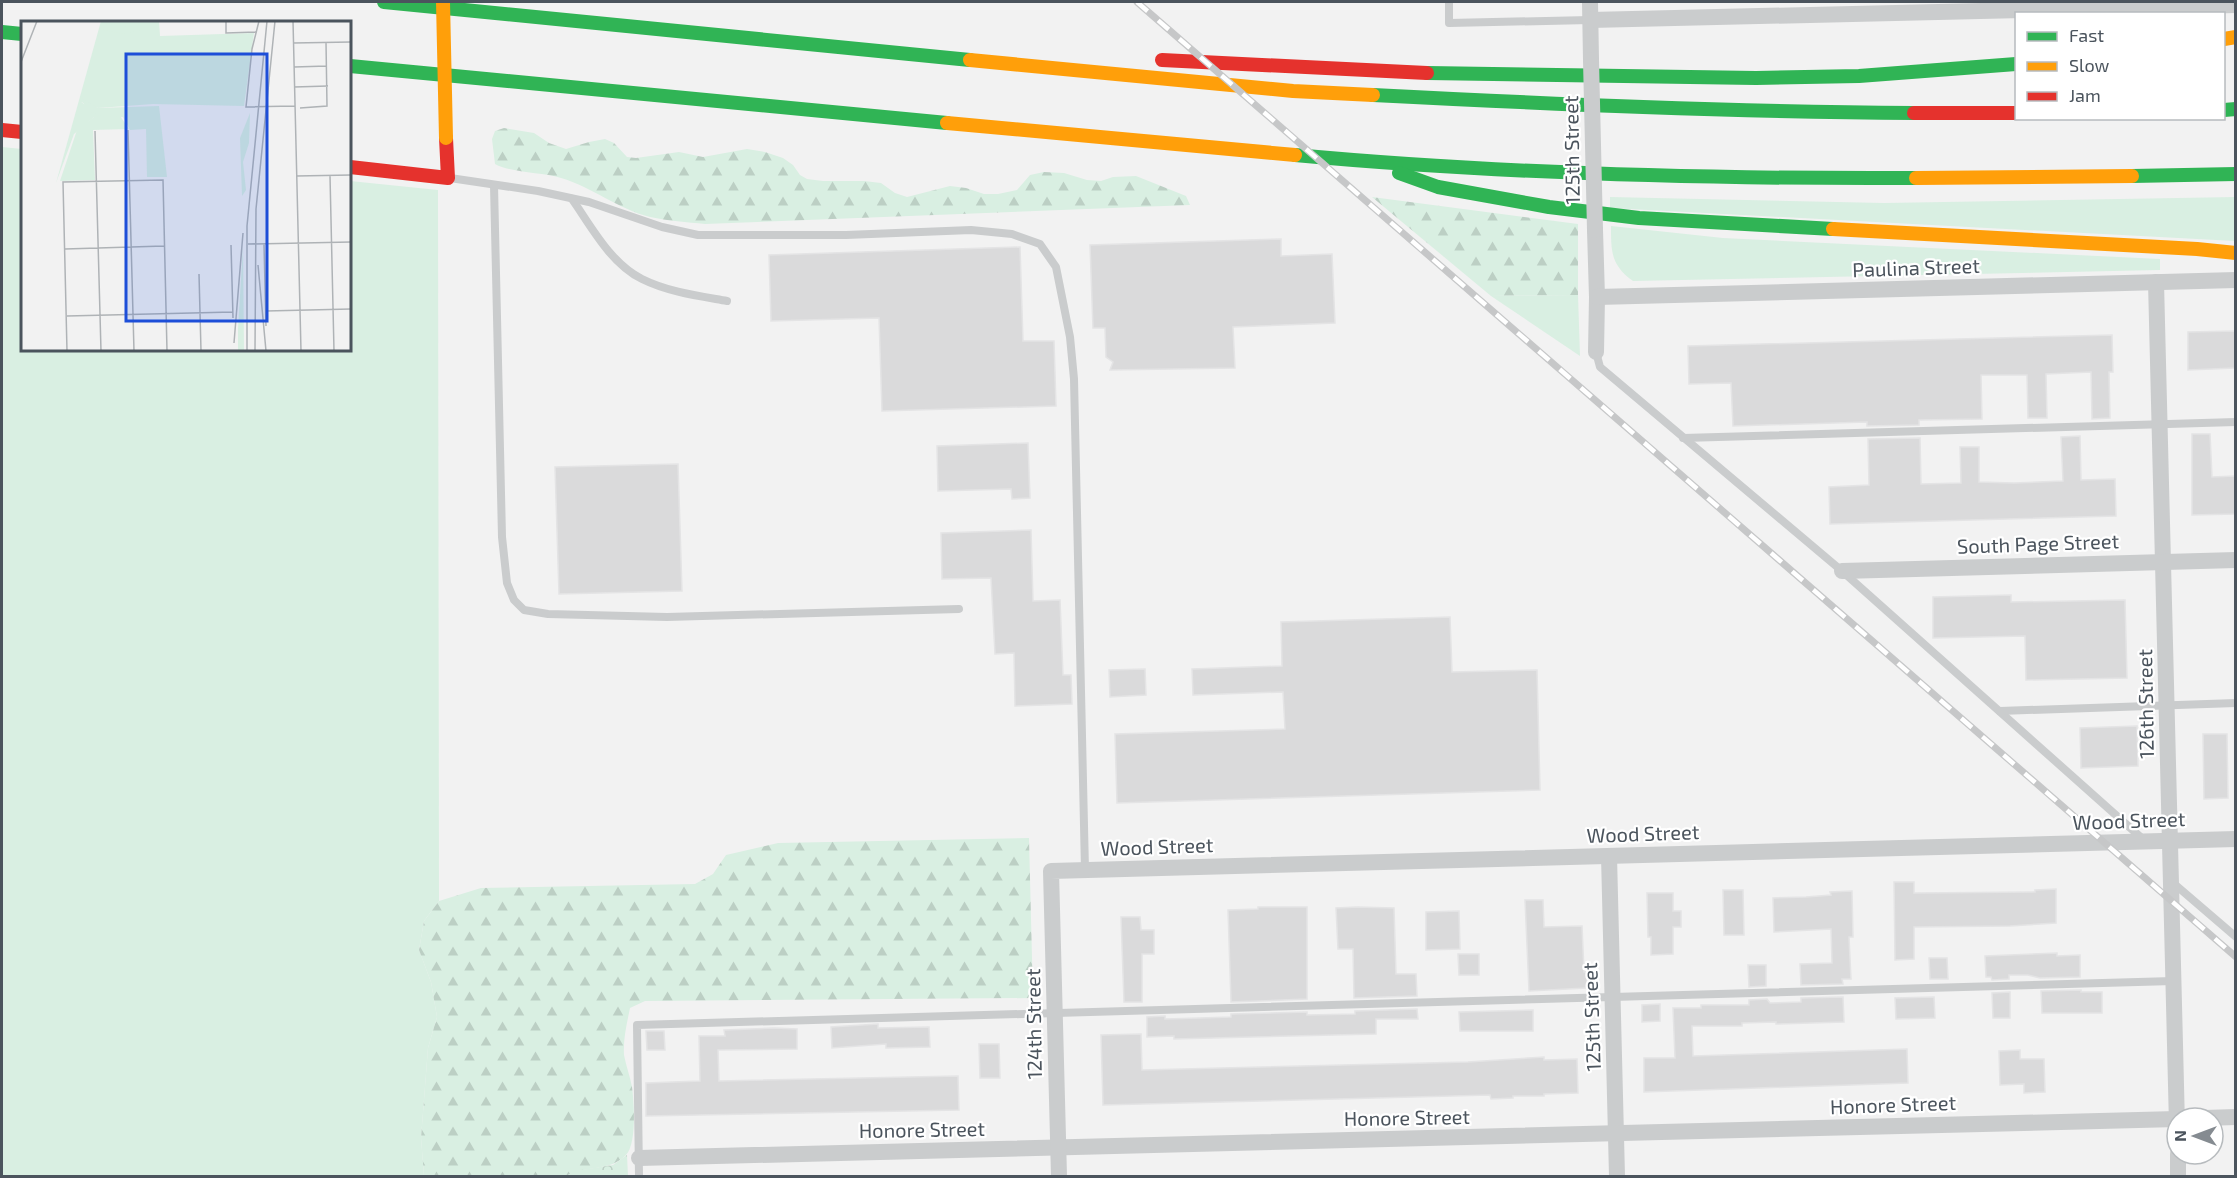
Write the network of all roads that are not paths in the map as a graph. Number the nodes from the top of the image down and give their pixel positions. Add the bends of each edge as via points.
1 (384, 2) edge
2 (443, 2) edge
3 (1449, 2) edge
4 (1590, 2) edge
5 (2148, 4) edge
6 (2235, 4) edge
7 (1590, 20) junction
8 (948, 59) junction
9 (1102, 59) dead end
10 (1150, 59) dead end
11 (2015, 64) edge
12 (351, 66) edge
13 (2015, 113) edge
14 (2, 130) edge
15 (21, 132) edge
16 (1369, 162) junction
17 (351, 167) edge
18 (2235, 174) edge
19 (448, 178) junction
20 (494, 185) junction
21 (572, 199) junction
22 (2235, 253) edge
23 (2235, 280) edge
24 (2156, 282) junction
25 (1597, 297) junction
26 (727, 301) dead end
27 (1596, 352) joint
28 (2235, 422) edge
29 (2160, 424) junction
30 (1683, 438) junction
31 (2235, 560) edge
32 (2163, 562) junction
33 (1842, 571) junction
34 (959, 609) dead end
35 (2235, 704) edge
36 (2167, 705) junction
37 (2000, 711) junction
38 (2235, 839) edge
39 (2145, 841) junction
40 (2170, 841) junction
41 (1609, 856) junction
42 (1085, 870) junction
43 (1051, 871) joint
44 (2171, 882) junction
45 (2235, 937) edge
46 (2174, 981) junction
47 (1612, 997) junction
48 (1055, 1013) junction
49 (2177, 1106) edge
50 (2165, 1119) edge
51 (1616, 1134) junction
52 (1058, 1148) junction
53 (639, 1158) junction
54 (639, 1176) edge
55 (1059, 1176) edge
56 (1617, 1176) edge

1 - 8 main road
2 - 19 main road, bridge
3 - 7 lane via 1449,23
4 - 7 street, 125th Street
5 - 6 street
5 - 7 street
7 - 25 street, 125th Street, bridge
8 - 9 main road
8 - 13 main road via 1316,93 1570,105
10 - 11 main road via 1458,74 1745,78 1859,76
12 - 16 main road
14 - 15 main road
16 - 18 main road via 1801,178
16 - 22 main road via 1438,188 1639,218
17 - 19 main road
19 - 20 lane
20 - 21 lane
20 - 34 lane via 502,537 507,584 524,610 667,618
21 - 26 lane via 611,253 641,278 687,294
21 - 42 lane via 698,236 971,230 1012,234 1040,244 1056,267 1074,379
23 - 24 street, Paulina Street
24 - 25 street, Paulina Street
24 - 29 street, 126th Street
25 - 27 street, 125th Street
27 - 30 lane via 1600,367
28 - 29 lane
29 - 30 lane
29 - 32 street, 126th Street
30 - 33 lane
31 - 32 street, South Page Street
32 - 33 street, South Page Street
32 - 36 street, 126th Street
33 - 37 lane
35 - 36 lane
36 - 37 lane
36 - 40 street, 126th Street
37 - 39 lane
38 - 40 street, Wood Street
39 - 40 street, Wood Street
39 - 41 street, Wood Street
40 - 44 street, 126th Street
41 - 42 street, Wood Street
41 - 47 street, 125th Street
42 - 43 street, Wood Street
43 - 48 street, 124th Street
44 - 45 lane
44 - 46 street, 126th Street
46 - 47 lane
46 - 49 street, 126th Street
47 - 48 lane
47 - 51 street, 125th Street
48 - 52 street, 124th Street
48 - 53 lane via 637,1025
50 - 51 street, Honore Street
51 - 52 street, Honore Street
51 - 56 street, 125th Street
52 - 53 street, Honore Street
52 - 55 street, 124th Street
53 - 54 lane

